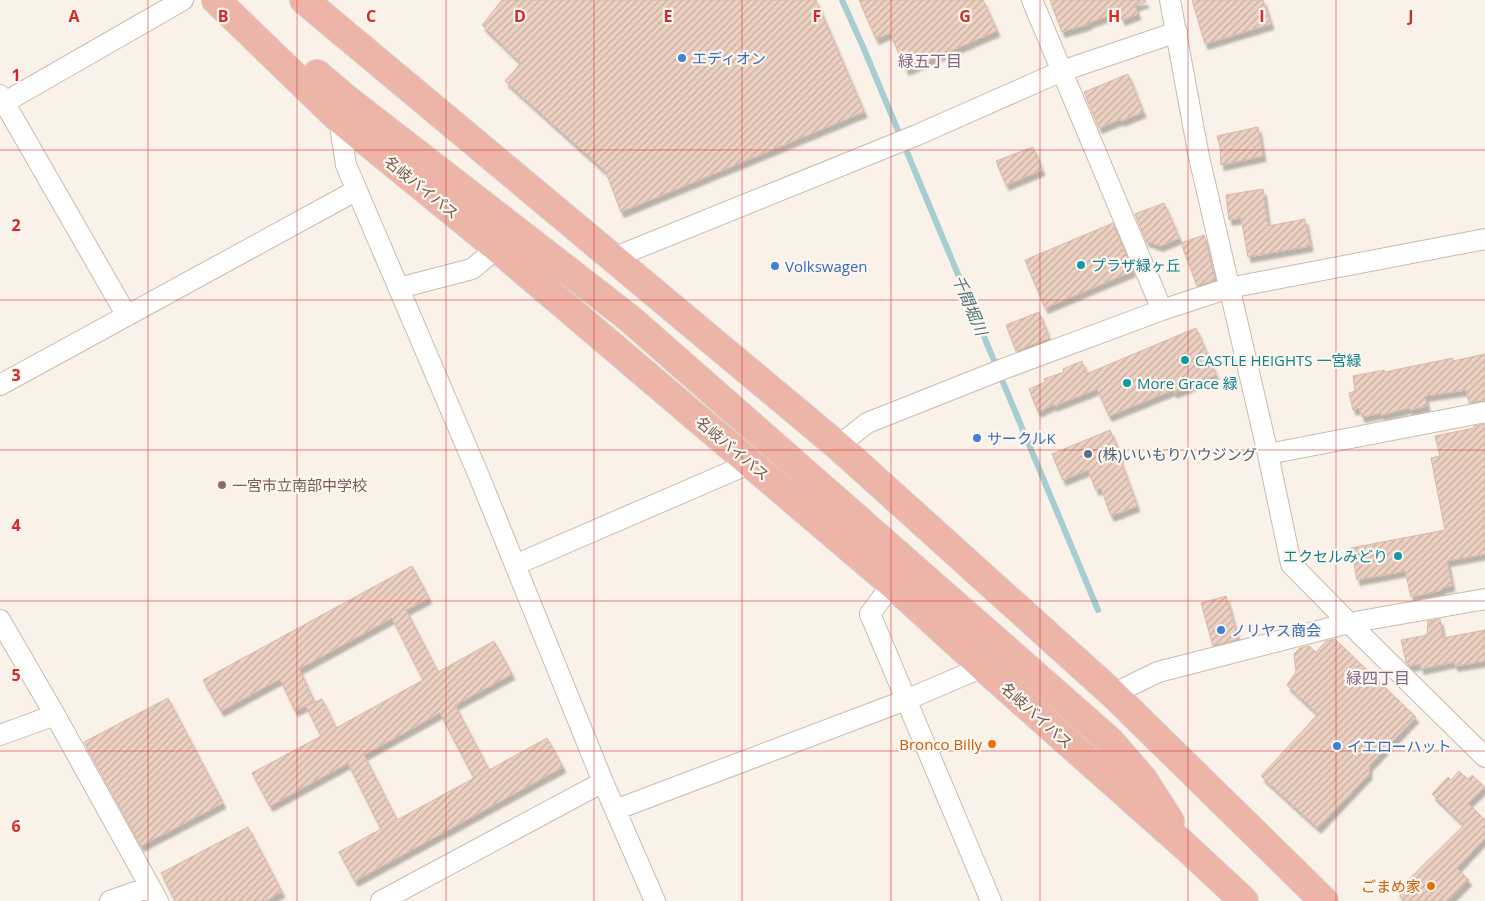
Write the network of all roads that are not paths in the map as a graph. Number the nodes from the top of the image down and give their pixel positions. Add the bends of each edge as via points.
1 (183, 0) edge
2 (216, 0) edge
3 (227, 0) edge
4 (304, 0) edge
5 (1032, 0) edge
6 (1170, 0) edge
7 (1177, 32) junction
8 (1062, 71) junction
9 (1, 100) edge
10 (339, 119) junction
11 (357, 190) junction
12 (1485, 239) edge
13 (497, 248) junction
14 (613, 258) junction
15 (399, 288) junction
16 (1229, 288) junction
17 (1162, 310) junction
18 (127, 316) junction
19 (0, 385) edge
20 (1485, 412) edge
21 (838, 446) junction
22 (1268, 454) junction
23 (751, 463) junction
24 (515, 565) junction
25 (892, 584) junction
26 (1485, 599) edge
27 (0, 620) edge
28 (1349, 624) junction
29 (983, 667) junction
30 (1113, 694) junction
31 (906, 700) junction
32 (55, 715) junction
33 (0, 735) edge
34 (1485, 757) edge
35 (603, 782) junction
36 (616, 810) junction
37 (1187, 848) junction
38 (154, 894) edge
39 (110, 901) edge
40 (381, 901) edge
41 (655, 901) edge
42 (991, 901) edge
43 (1244, 901) edge
44 (1324, 901) edge

1 - 9 street
2 - 10 highway, 名岐バイパス
3 - 37 highway via 344,97 629,318 1059,695 1110,741 1143,779
4 - 14 highway
5 - 8 street
6 - 7 street
7 - 8 street
7 - 16 street via 1199,157
8 - 14 street via 917,135
8 - 17 street
9 - 18 street
10 - 11 street via 346,164
10 - 13 highway, 名岐バイパス
11 - 15 street
11 - 18 street
12 - 16 street
13 - 15 street via 472,269
13 - 23 highway, 名岐バイパス
14 - 21 highway
15 - 24 street
16 - 17 street
16 - 22 street
17 - 21 street via 867,423
18 - 19 street
20 - 22 street
21 - 30 highway
22 - 28 street via 1291,564
23 - 24 street
23 - 25 highway, 名岐バイパス
24 - 35 street
25 - 29 highway, 名岐バイパス
25 - 31 street via 870,614
26 - 28 street
27 - 32 street
28 - 30 street via 1158,672
28 - 34 street
29 - 31 street
29 - 37 highway, 名岐バイパス
30 - 44 highway
31 - 36 street
31 - 42 street
32 - 33 street
32 - 38 street
35 - 36 street
35 - 40 street
36 - 41 street
37 - 43 highway, 名岐バイパス
38 - 39 street

